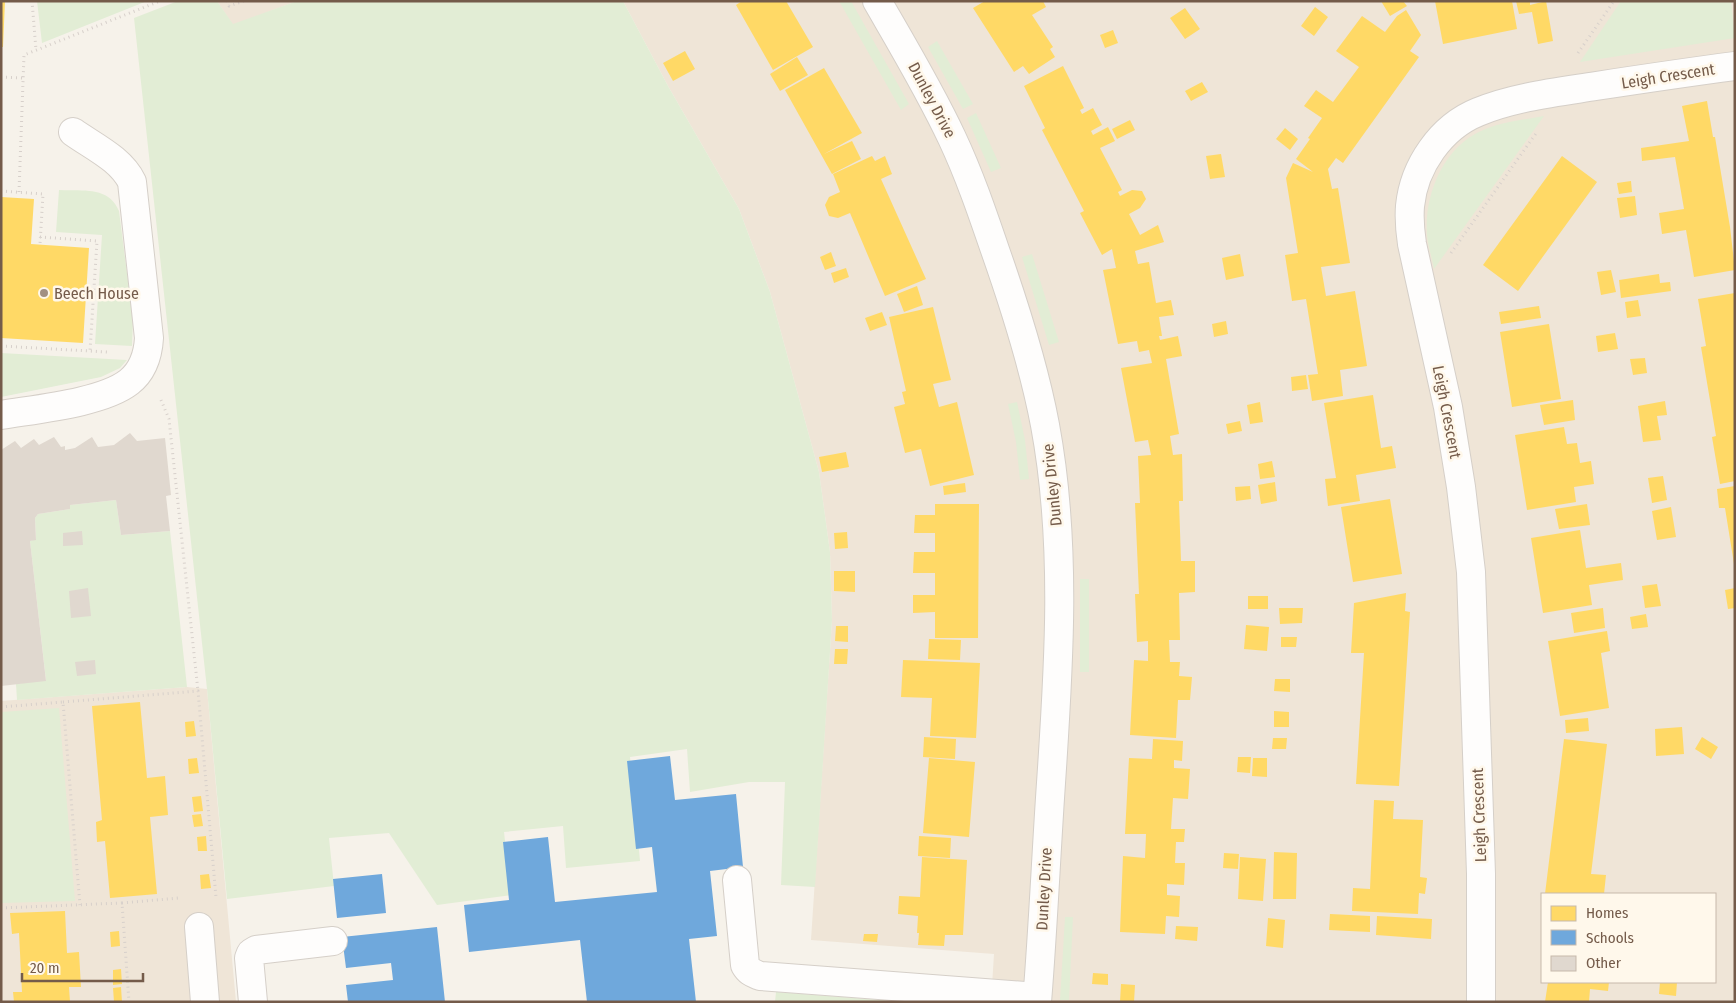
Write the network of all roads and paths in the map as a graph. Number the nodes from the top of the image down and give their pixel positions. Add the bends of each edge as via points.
1 (32, 1) edge
2 (160, 1) edge
3 (227, 1) edge
4 (244, 1) edge
5 (877, 1) edge
6 (1614, 1) edge
7 (36, 50) junction
8 (1735, 66) edge
9 (1, 76) edge
10 (23, 78) junction
11 (1560, 92) junction
12 (73, 132) dead end
13 (1, 191) edge
14 (19, 192) junction
15 (40, 237) junction
16 (40, 244) dead end
17 (1420, 286) junction
18 (1, 346) edge
19 (90, 351) junction
20 (144, 362) junction
21 (1, 415) edge
22 (198, 692) junction
23 (63, 702) junction
24 (1, 707) edge
25 (737, 880) dead end
26 (208, 896) dead end
27 (217, 896) junction
28 (188, 898) dead end
29 (122, 903) junction
30 (80, 905) junction
31 (1, 908) edge
32 (199, 927) joint
33 (333, 941) dead end
34 (1037, 1000) edge
35 (129, 1002) edge
36 (205, 1002) edge
37 (253, 1002) edge
38 (1480, 1002) edge

1 - 7 path
2 - 7 path
3 - 4 path via 229,6
5 - 34 street, Dunley Drive via 928,90 972,186 1011,294 1045,426 1057,518 1059,611
6 - 11 path via 1576,56
7 - 10 path via 24,55
8 - 11 street, Leigh Crescent
9 - 10 path
10 - 14 path
11 - 17 path via 1549,114 1438,274
11 - 17 street, Leigh Crescent via 1477,112 1437,142 1419,172 1410,205 1412,244
12 - 20 street via 120,164 132,182 149,338
13 - 14 path
14 - 15 path via 43,194
15 - 16 path
15 - 19 path via 97,241
17 - 38 street, Leigh Crescent via 1455,446 1471,572 1481,899
18 - 19 path
19 - 20 path
20 - 21 street via 130,382 116,390 89,399
20 - 22 path via 169,419
22 - 23 path
22 - 27 path
23 - 24 path
23 - 30 path
25 - 34 street via 745,965 760,976
26 - 27 path
27 - 32 path
28 - 29 path
29 - 30 path
29 - 35 path
30 - 31 path
32 - 36 street
33 - 37 street via 251,953

